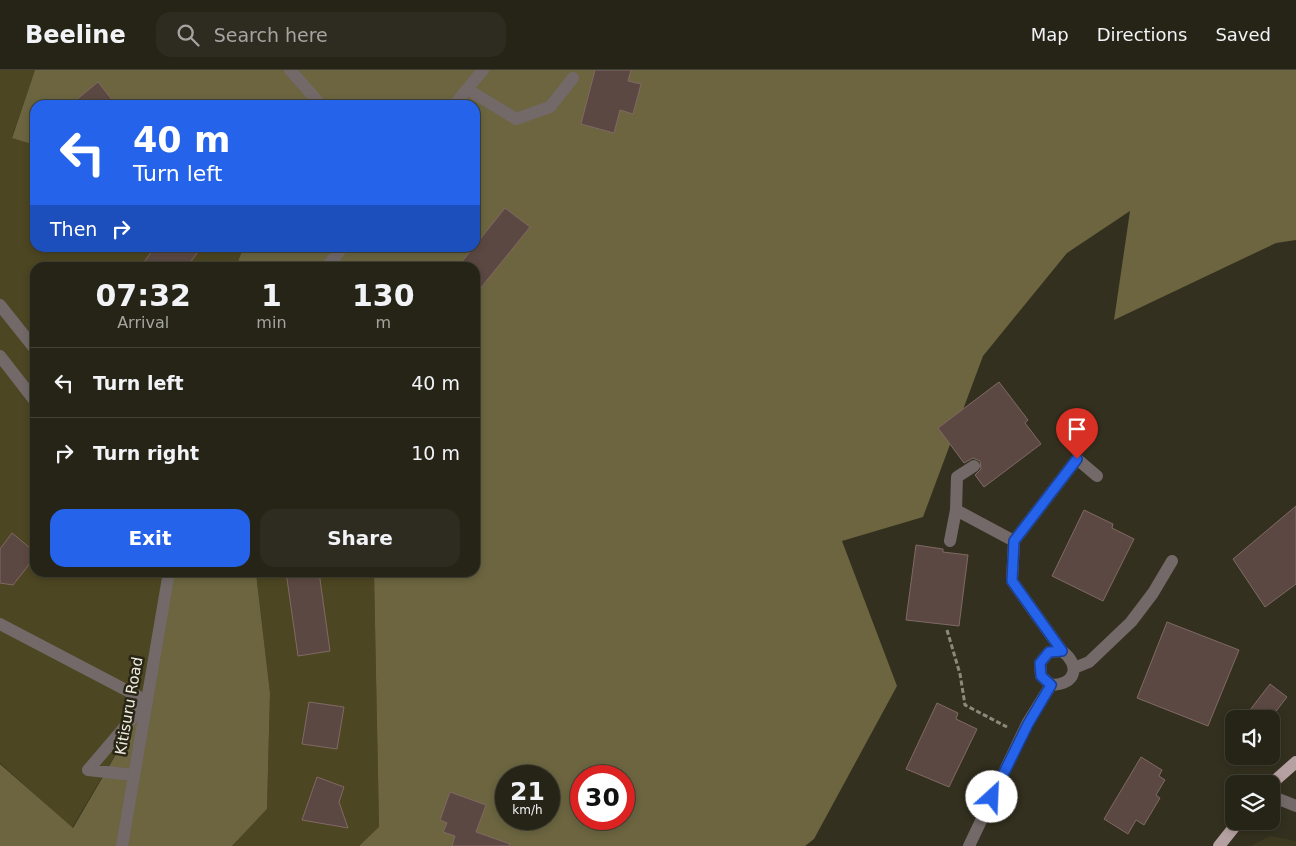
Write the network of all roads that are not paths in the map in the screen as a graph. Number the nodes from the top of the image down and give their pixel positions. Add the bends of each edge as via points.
1 (290, 70) edge
2 (478, 72) edge
3 (573, 78) dead end
4 (467, 88) junction
5 (317, 100) edge
6 (458, 100) edge
7 (339, 252) edge
8 (331, 262) edge
9 (0, 306) edge
10 (30, 343) edge
11 (0, 356) edge
12 (30, 395) edge
13 (974, 466) dead end
14 (1097, 476) dead end
15 (956, 510) junction
16 (950, 541) dead end
17 (1014, 541) junction
18 (1172, 561) dead end
19 (168, 577) edge
20 (0, 624) edge
21 (1062, 651) junction
22 (1074, 668) junction
23 (1051, 685) junction
24 (147, 701) junction
25 (1296, 762) edge
26 (134, 775) junction
27 (1280, 776) edge
28 (1280, 800) edge
29 (1296, 806) edge
30 (1232, 830) edge
31 (122, 846) edge
32 (969, 846) edge
33 (1219, 846) edge

1 - 5 street
2 - 4 street
3 - 4 street via 550,106 516,119
4 - 6 street
7 - 8 street
9 - 10 street
11 - 12 street
13 - 15 street via 957,477
14 - 17 street via 1077,459
15 - 16 street
15 - 17 street
17 - 21 street via 1012,581
18 - 22 street via 1131,622 1089,662
19 - 24 street, Kitisuru Road
20 - 24 street
21 - 22 street via 1071,657
21 - 23 street via 1049,652 1040,663 1041,676
22 - 23 street via 1071,678 1062,685
23 - 32 street via 1022,735
24 - 26 street, Kitisuru Road
24 - 26 street via 88,770
25 - 27 main road
26 - 31 street, Kitisuru Road
28 - 29 street
30 - 33 main road

